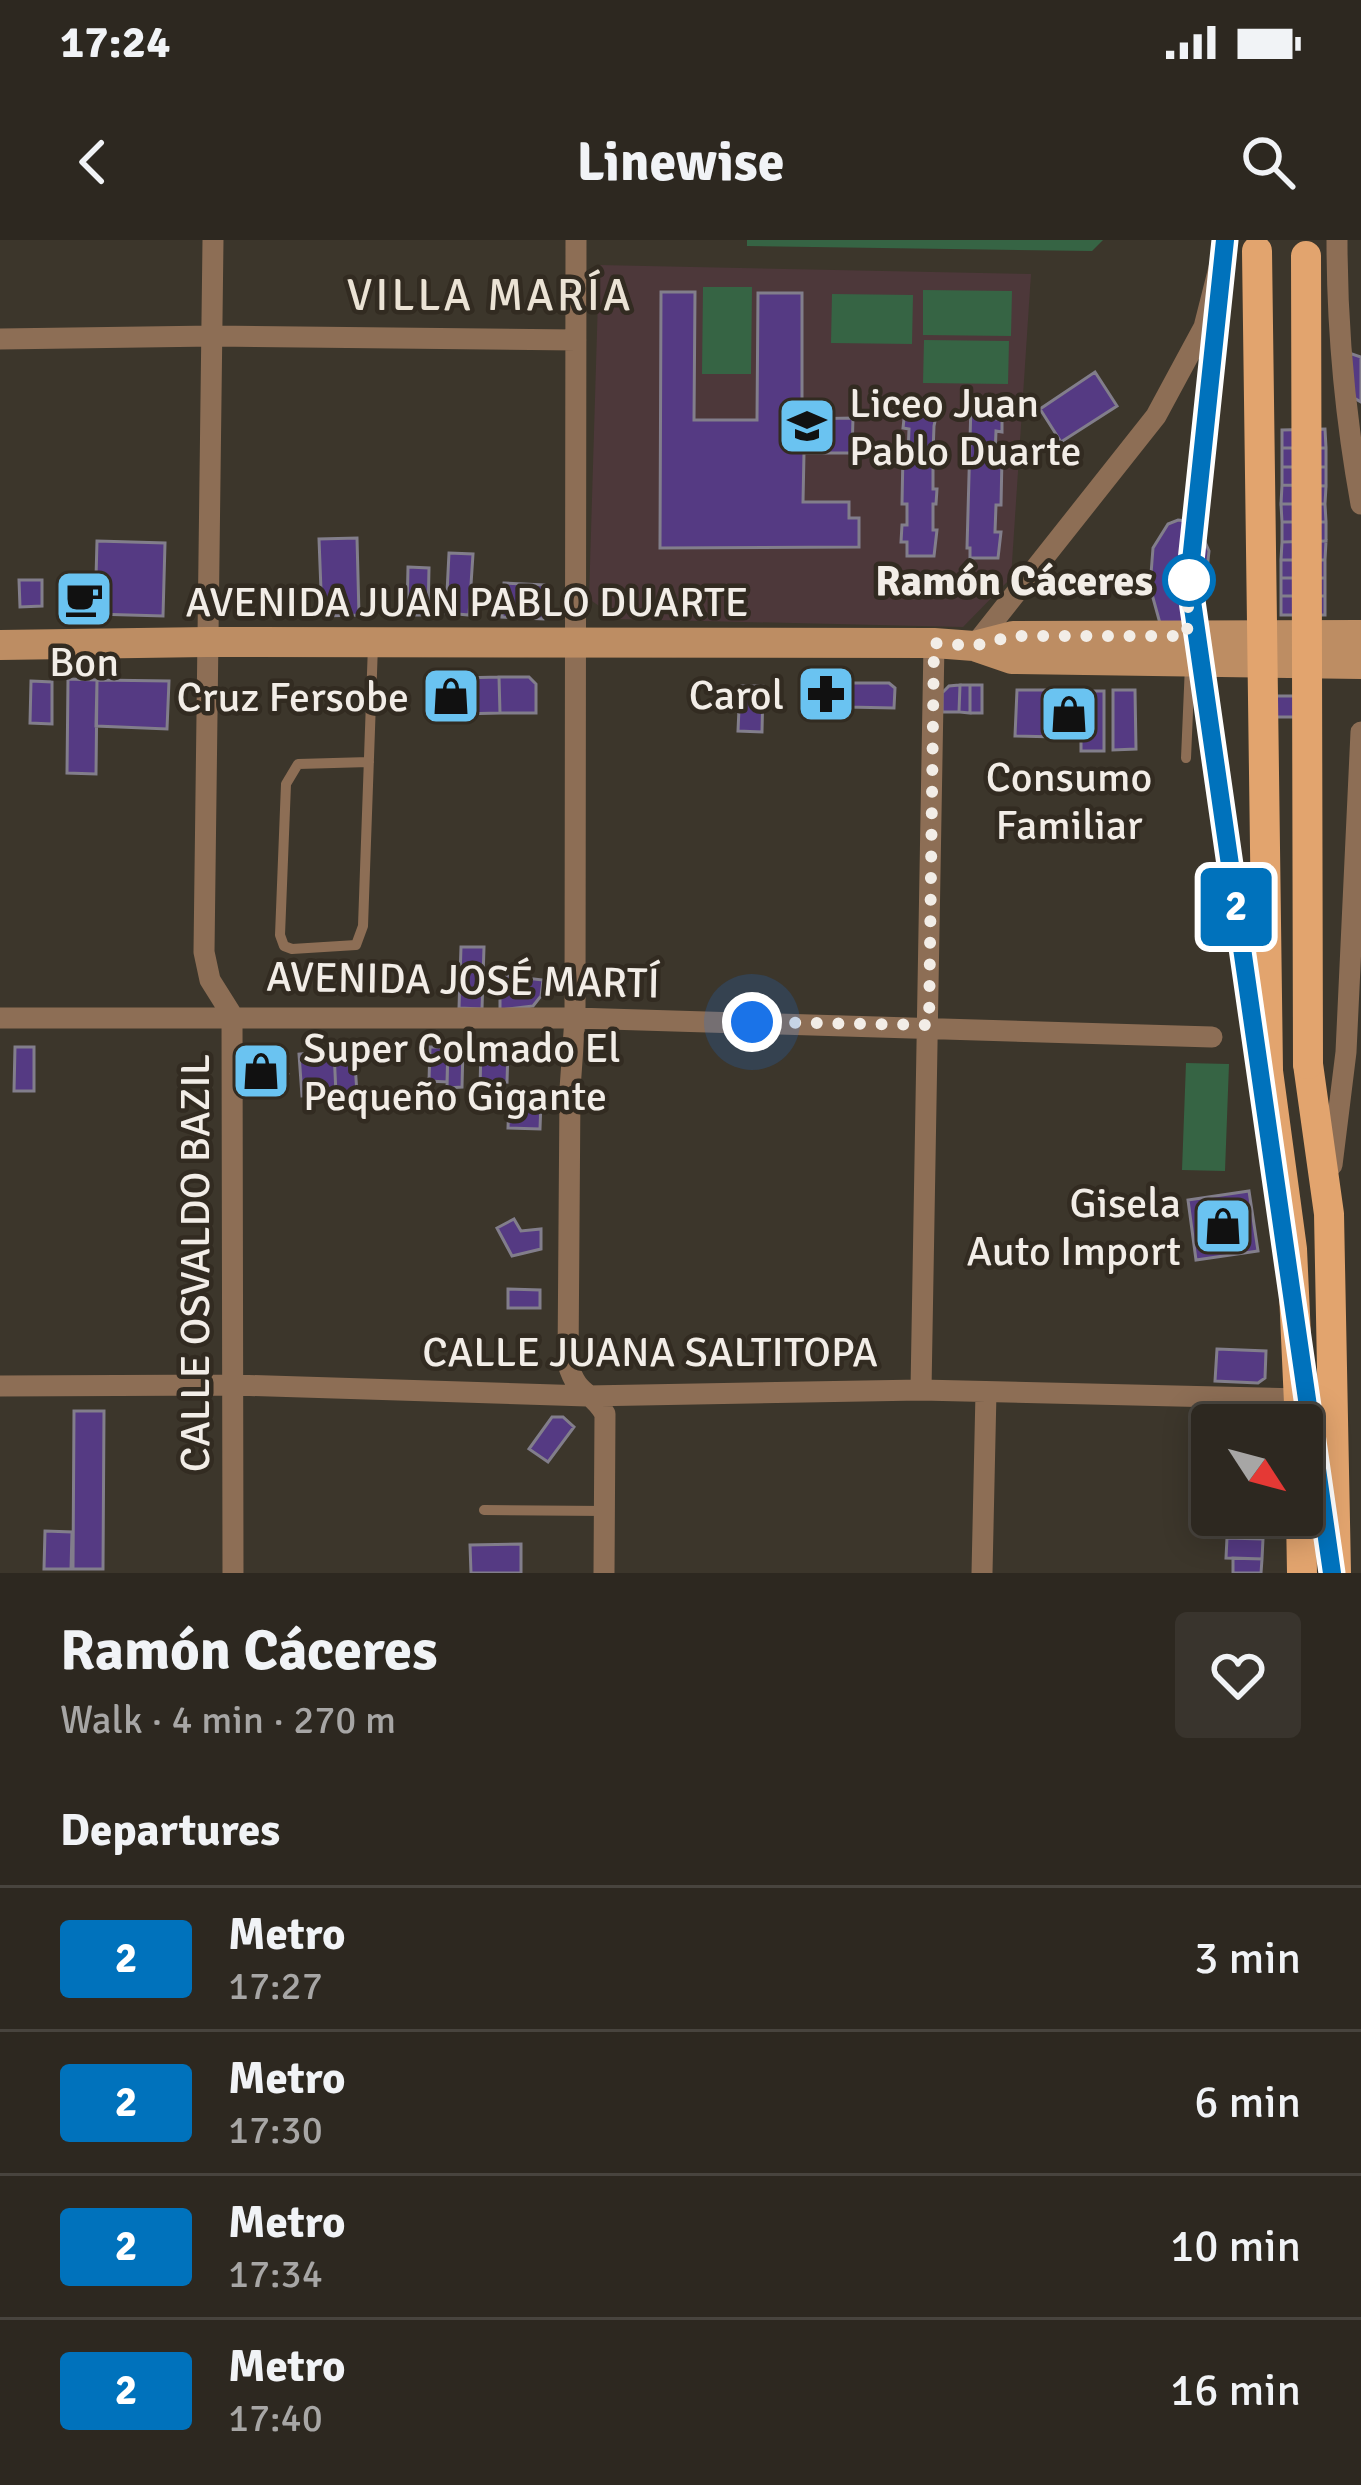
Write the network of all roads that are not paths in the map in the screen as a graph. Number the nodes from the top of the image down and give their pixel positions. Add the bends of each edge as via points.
1 (213, 240) edge
2 (576, 240) edge
3 (1226, 240) edge
4 (1337, 240) edge
5 (1257, 246) edge
6 (1306, 248) edge
7 (214, 336) junction
8 (0, 339) edge
9 (576, 340) junction
10 (1353, 411) edge
11 (1361, 499) edge
12 (1361, 635) edge
13 (207, 641) junction
14 (374, 642) junction
15 (576, 643) junction
16 (934, 643) junction
17 (0, 645) edge
18 (974, 646) junction
19 (1190, 661) junction
20 (1361, 664) edge
21 (1361, 732) edge
22 (1186, 758) dead end
23 (369, 762) junction
24 (232, 1015) junction
25 (0, 1018) edge
26 (575, 1018) junction
27 (929, 1025) junction
28 (1212, 1037) dead end
29 (1354, 1043) edge
30 (1329, 1214) junction
31 (235, 1385) junction
32 (0, 1386) edge
33 (921, 1390) junction
34 (986, 1392) junction
35 (587, 1396) junction
36 (1300, 1404) edge
37 (1191, 1405) edge
38 (484, 1510) dead end
39 (605, 1511) junction
40 (1301, 1536) edge
41 (233, 1573) edge
42 (604, 1573) edge
43 (982, 1573) edge
44 (1302, 1573) edge
45 (1336, 1573) edge

1 - 7 street, CALLE OSVALDO BAZIL
2 - 9 street
3 - 18 street via 1204,327 1156,416
4 - 10 street via 1337,327
5 - 36 main road, bridge via 1268,1071 1292,1249
6 - 30 main road, bridge via 1308,1064
7 - 8 street
7 - 9 street
7 - 13 street, CALLE OSVALDO BAZIL
9 - 15 street
10 - 11 street
12 - 18 main road via 1013,636
13 - 14 main road, AVENIDA JUAN PABLO DUARTE
13 - 17 main road, AVENIDA JUAN PABLO DUARTE
13 - 24 street, CALLE OSVALDO BAZIL via 204,952
14 - 15 main road, AVENIDA JUAN PABLO DUARTE
14 - 23 lane
15 - 16 main road, AVENIDA JUAN PABLO DUARTE
15 - 26 street
16 - 18 main road, AVENIDA JUAN PABLO DUARTE
16 - 27 street
18 - 19 main road via 1012,658
19 - 20 main road
19 - 22 lane
21 - 29 street
23 - 23 lane via 361,938 356,945 284,946 290,775 298,764
24 - 25 street, AVENIDA JOSÉ MARTÍ
24 - 26 street, AVENIDA JOSÉ MARTÍ
24 - 31 street, CALLE OSVALDO BAZIL
26 - 27 street, AVENIDA JOSÉ MARTÍ
26 - 35 street via 568,1364
27 - 28 street, AVENIDA JOSÉ MARTÍ
27 - 33 street
29 - 30 street via 1334,1124
30 - 45 main road
31 - 32 street, CALLE JUANA SALTITOPA
31 - 35 street, CALLE JUANA SALTITOPA
31 - 41 street, CALLE OSVALDO BAZIL
33 - 34 street, CALLE JUANA SALTITOPA
33 - 35 street, CALLE JUANA SALTITOPA
34 - 37 street, CALLE JUANA SALTITOPA
34 - 43 street
35 - 39 street via 605,1414
38 - 39 lane
39 - 42 street
40 - 44 main road

